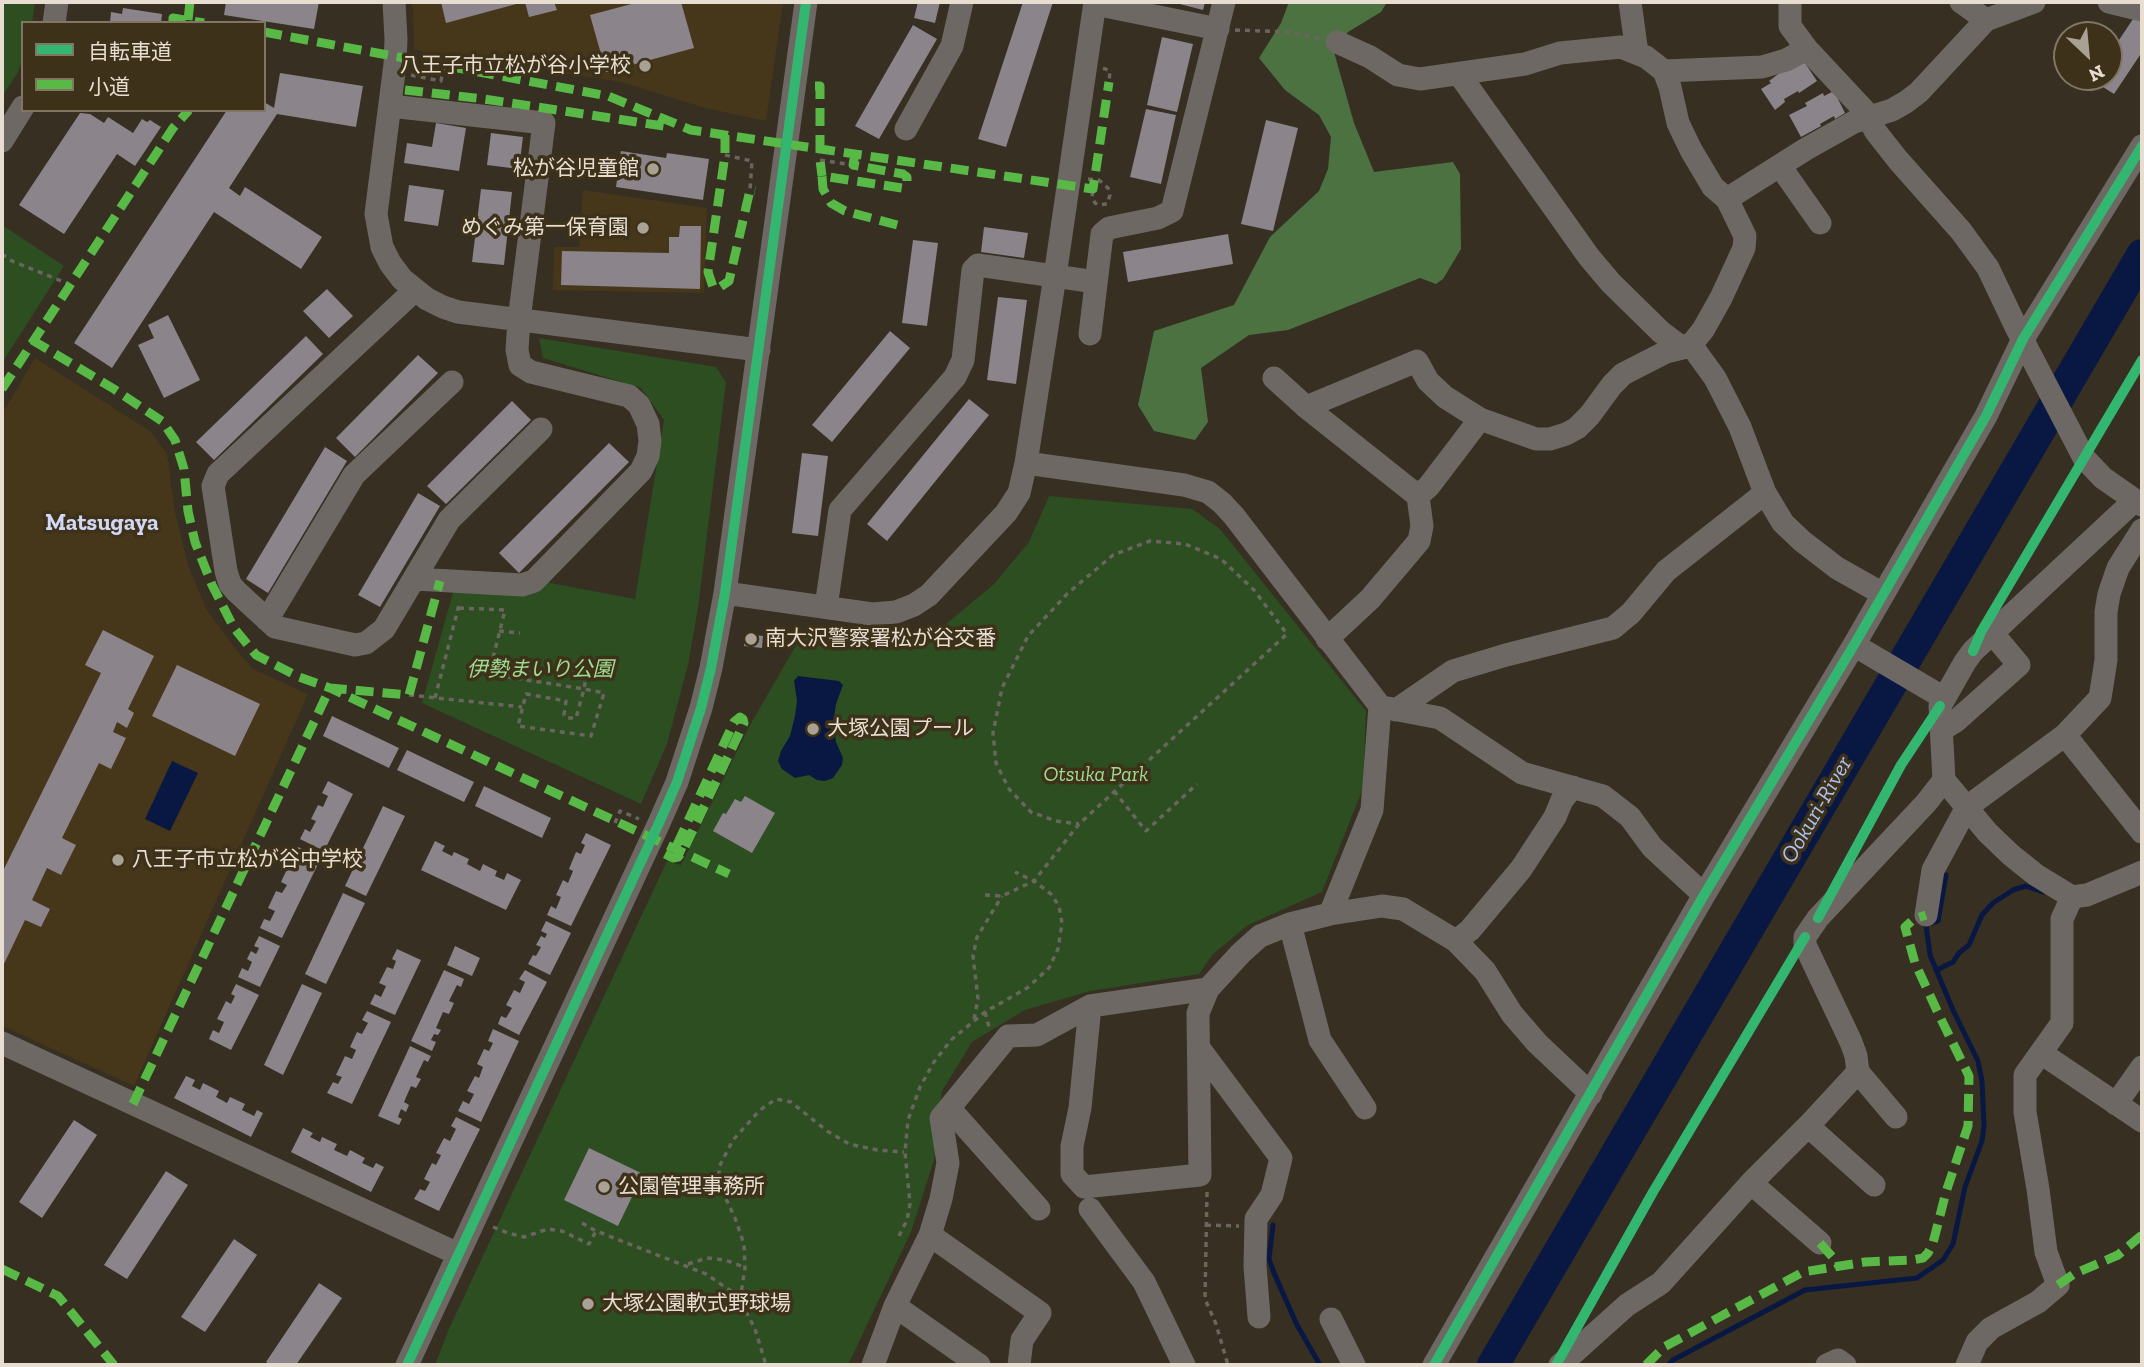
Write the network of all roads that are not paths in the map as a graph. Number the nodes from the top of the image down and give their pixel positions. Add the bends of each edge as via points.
1 (57, 2) edge
2 (394, 2) edge
3 (806, 2) edge
4 (962, 2) edge
5 (1224, 2) edge
6 (1630, 2) edge
7 (1790, 2) edge
8 (1961, 2) edge
9 (2034, 2) edge
10 (2109, 2) edge
11 (1095, 3) edge
12 (2142, 10) edge
13 (1986, 20) junction
14 (54, 21) edge
15 (1218, 29) junction
16 (1337, 42) road end
17 (1807, 49) junction
18 (1637, 53) junction
19 (1664, 71) junction
20 (1459, 74) junction
21 (390, 106) junction
22 (21, 110) edge
23 (1869, 119) junction
24 (906, 129) dead end
25 (2, 141) edge
26 (2142, 146) edge
27 (1780, 166) junction
28 (1727, 199) junction
29 (1820, 223) dead end
30 (1055, 276) junction
31 (1096, 282) junction
32 (415, 290) junction
33 (519, 320) junction
34 (1090, 334) dead end
35 (2025, 342) junction
36 (1690, 346) junction
37 (759, 350) junction
38 (1274, 378) dead end
39 (452, 382) dead end
40 (1306, 407) junction
41 (1480, 419) junction
42 (541, 429) dead end
43 (1026, 463) junction
44 (1765, 493) junction
45 (1418, 496) junction
46 (2138, 502) edge
47 (2142, 530) edge
48 (415, 579) junction
49 (725, 593) junction
50 (1883, 594) junction
51 (826, 607) junction
52 (267, 620) junction
53 (1993, 634) junction
54 (1327, 639) junction
55 (1856, 646) junction
56 (1942, 696) junction
57 (1388, 708) junction
58 (1943, 729) junction
59 (2065, 735) junction
60 (1944, 780) junction
61 (1573, 787) junction
62 (1967, 807) junction
63 (2142, 832) edge
64 (2142, 872) edge
65 (1704, 895) junction
66 (2070, 903) junction
67 (1330, 914) junction
68 (1926, 915) dead end
69 (1290, 924) junction
70 (1456, 941) junction
71 (1208, 989) junction
72 (1090, 1006) junction
73 (2, 1043) edge
74 (1199, 1048) junction
75 (2041, 1054) junction
76 (2142, 1067) edge
77 (1858, 1072) junction
78 (1591, 1094) junction
79 (2116, 1104) junction
80 (949, 1108) junction
81 (1364, 1108) dead end
82 (1896, 1117) dead end
83 (2142, 1121) edge
84 (1808, 1126) junction
85 (1751, 1183) junction
86 (1874, 1185) dead end
87 (1040, 1209) dead end
88 (1090, 1209) dead end
89 (930, 1235) junction
90 (1820, 1243) dead end
91 (458, 1254) junction
92 (895, 1306) junction
93 (1259, 1317) dead end
94 (1331, 1319) dead end
95 (407, 1365) edge
96 (873, 1365) edge
97 (979, 1365) edge
98 (1019, 1365) edge
99 (1184, 1365) edge
100 (1354, 1365) edge
101 (1434, 1365) edge
102 (1560, 1365) edge
103 (1827, 1365) edge
104 (1845, 1365) edge
105 (1966, 1365) edge

1 - 14 street
2 - 21 street
3 - 37 street
4 - 24 street via 952,46
5 - 15 street
6 - 18 street
7 - 17 street via 1790,26
8 - 13 street
9 - 13 street
10 - 12 street
11 - 15 street
11 - 30 street
13 - 23 street via 1919,92
15 - 31 street via 1172,211 1109,228 1102,234
16 - 20 street via 1398,75 1420,79
17 - 19 street via 1762,67
17 - 23 street
18 - 19 street
18 - 20 street via 1621,47 1560,53 1525,64
19 - 28 street via 1678,123 1691,150 1713,187
20 - 36 street via 1611,283 1661,332 1677,344
21 - 32 street via 377,229 390,263
21 - 33 street via 544,123
22 - 25 street
23 - 27 street via 1854,122
23 - 35 street via 1989,268
26 - 35 street
27 - 28 street
27 - 29 street
28 - 36 street via 1745,236 1744,248 1721,298
30 - 31 street
30 - 43 street
30 - 51 street via 978,265 974,270 963,360 955,377 840,510
31 - 34 street
32 - 33 street via 450,310
32 - 52 street via 218,474 213,486 230,584
33 - 37 street
33 - 48 street via 520,365 531,372 629,396 648,424 648,456 641,471 534,581
35 - 46 street via 2084,457 2103,478
35 - 50 street
36 - 41 street via 1666,352 1623,374 1590,415 1566,434 1536,439
36 - 44 street via 1734,415
37 - 49 street
38 - 40 street
39 - 52 street via 354,475
40 - 41 street via 1418,361 1428,381
40 - 45 street
41 - 45 street
42 - 48 street via 449,520
43 - 51 street via 1018,493 1006,513 929,595 896,612 872,614
43 - 54 street via 1208,492 1234,516
44 - 50 street via 1783,523 1802,541
44 - 57 street via 1666,571 1613,628 1453,671
45 - 54 street via 1419,541 1370,599
46 - 53 street
47 - 59 street via 2118,568 2109,594 2100,698
48 - 52 street via 384,629 366,643 355,645 275,627
49 - 51 street
49 - 91 street via 712,668 677,782
50 - 55 street
53 - 56 street via 1973,651
53 - 58 street via 2019,665
54 - 57 street
55 - 56 street
55 - 65 street
56 - 58 street
57 - 61 street via 1440,718 1522,773
57 - 67 street via 1372,810
58 - 60 street
59 - 62 street
59 - 63 street
60 - 62 street
60 - 77 street via 1805,937 1805,946 1851,1042
61 - 65 street via 1603,796 1630,817 1652,847
61 - 70 street via 1521,869
62 - 66 street via 2011,855
62 - 68 street via 1933,870
64 - 66 street
65 - 78 street
66 - 75 street via 2062,919 2062,1023
67 - 69 street
67 - 70 street via 1382,906 1403,909
69 - 71 street via 1260,936
69 - 81 street via 1320,1040
70 - 78 street via 1485,971 1511,1014
71 - 72 street
71 - 74 street via 1198,1013
72 - 74 street via 1072,1146 1072,1174 1084,1187 1200,1175
72 - 80 street via 1037,1035 1008,1036
73 - 91 street
74 - 93 street via 1281,1158 1272,1195 1256,1219
75 - 79 street
75 - 105 street via 2025,1075 2025,1112 2046,1252 2058,1285 2038,1302 1991,1328 1977,1342
76 - 79 street
77 - 82 street
77 - 84 street
78 - 101 street
79 - 83 street
80 - 87 street
80 - 89 street via 941,1118 948,1163
84 - 85 street
84 - 86 street
85 - 90 street
85 - 102 street via 1661,1283 1628,1305
88 - 99 street via 1144,1282
89 - 92 street
89 - 98 street via 1040,1313 1022,1339
91 - 95 street
92 - 96 street
92 - 97 street
94 - 100 street
103 - 104 street via 1838,1360

